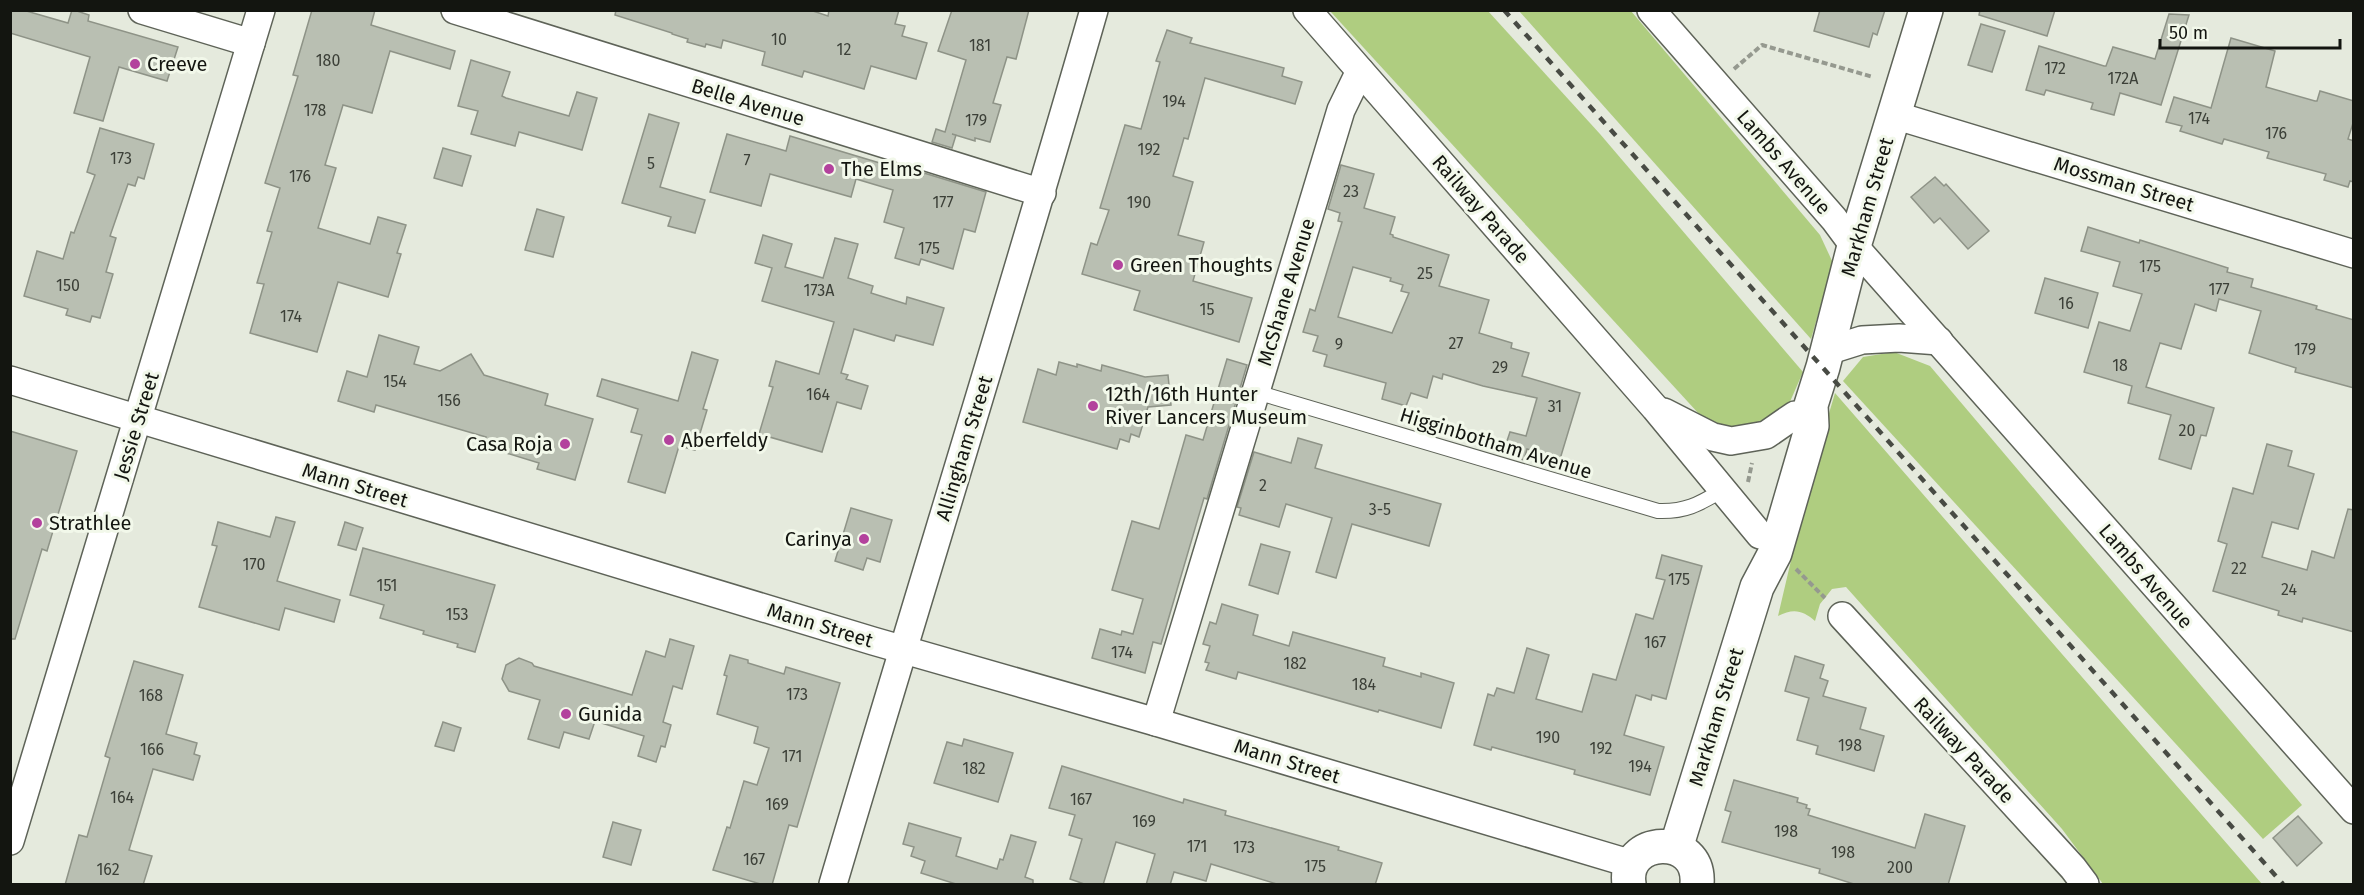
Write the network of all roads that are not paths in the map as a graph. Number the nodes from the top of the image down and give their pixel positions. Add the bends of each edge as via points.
1 (142, 10) edge
2 (261, 10) edge
3 (455, 10) edge
4 (1094, 10) edge
5 (1307, 10) edge
6 (1651, 10) edge
7 (1926, 10) edge
8 (251, 43) junction
9 (1360, 71) junction
10 (1894, 115) junction
11 (1042, 193) junction
12 (1854, 246) junction
13 (2354, 254) edge
14 (1939, 341) junction
15 (1827, 351) junction
16 (10, 380) edge
17 (1256, 392) junction
18 (1655, 408) junction
19 (1803, 410) junction
20 (138, 420) junction
21 (1735, 489) junction
22 (1760, 535) junction
23 (1757, 587) junction
24 (1834, 608) road end
25 (902, 650) junction
26 (1156, 722) junction
27 (2354, 810) edge
28 (10, 841) edge
29 (1676, 848) junction
30 (1630, 874) edge
31 (833, 885) edge
32 (1697, 885) edge
33 (2085, 885) edge

1 - 8 street
2 - 8 street, Jessie Street
3 - 11 street, Belle Avenue
4 - 11 street, Allingham Street
5 - 9 street, Railway Parade
6 - 12 street, Lambs Avenue
7 - 10 street, Markham Street
8 - 20 street, Jessie Street
9 - 17 street, McShane Avenue via 1341,110
9 - 18 street, Railway Parade
10 - 12 street, Markham Street
10 - 13 street, Mossman Street
11 - 25 street, Allingham Street
12 - 14 street, Lambs Avenue
12 - 15 street, Markham Street
14 - 15 street via 1862,340
14 - 27 street, Lambs Avenue
15 - 19 street, Markham Street
16 - 20 street, Mann Street
17 - 21 lane, Higginbotham Avenue via 1658,511 1694,507
17 - 26 street, McShane Avenue
18 - 19 street, Railway Parade via 1713,437 1731,441 1766,435
18 - 21 street, Railway Parade
19 - 22 street, Markham Street
19 - 23 street, Markham Street via 1812,426 1775,554
20 - 25 street, Mann Street
20 - 28 street, Jessie Street
21 - 22 street, Railway Parade
22 - 23 street, Markham Street
23 - 29 street, Markham Street
24 - 33 street, Railway Parade
25 - 26 street, Mann Street
25 - 31 street, Allingham Street
26 - 30 street, Mann Street
29 - 30 street via 1662,846 1643,852
29 - 32 street via 1695,867

